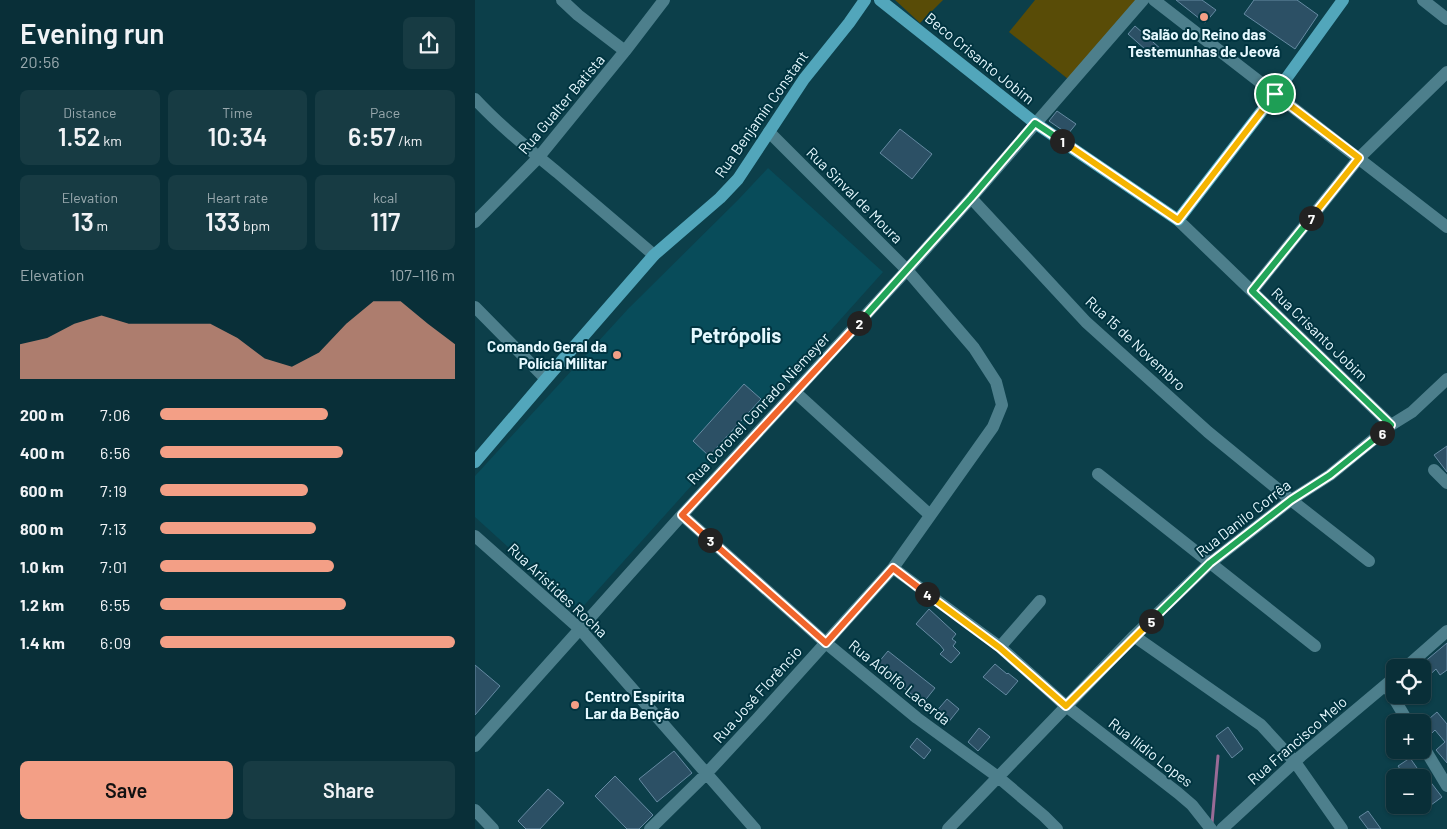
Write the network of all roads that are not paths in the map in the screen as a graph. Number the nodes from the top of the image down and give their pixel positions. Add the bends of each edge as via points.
1 (562, 0) edge
2 (663, 0) edge
3 (865, 0) edge
4 (880, 0) edge
5 (1143, 0) edge
6 (1154, 0) edge
7 (1343, 0) edge
8 (1423, 0) edge
9 (1447, 20) edge
10 (625, 51) junction
11 (1447, 72) edge
12 (1275, 94) junction
13 (475, 99) edge
14 (1035, 123) junction
15 (769, 132) junction
16 (538, 158) junction
17 (1359, 158) junction
18 (971, 198) junction
19 (1178, 220) junction
20 (475, 222) edge
21 (1447, 227) edge
22 (654, 255) junction
23 (907, 270) junction
24 (1252, 291) junction
25 (475, 307) edge
26 (546, 379) junction
27 (1447, 380) edge
28 (795, 392) junction
29 (1002, 404) joint
30 (1391, 425) junction
31 (475, 462) edge
32 (1434, 470) dead end
33 (1098, 474) dead end
34 (1447, 483) edge
35 (1291, 500) junction
36 (930, 514) junction
37 (682, 515) junction
38 (475, 536) edge
39 (1369, 561) dead end
40 (1210, 563) junction
41 (893, 568) junction
42 (1040, 601) dead end
43 (580, 629) junction
44 (1447, 631) edge
45 (1135, 636) junction
46 (826, 643) junction
47 (1315, 646) dead end
48 (1000, 648) junction
49 (1415, 659) edge
50 (1386, 684) edge
51 (1066, 706) junction
52 (475, 746) edge
53 (1431, 759) edge
54 (1295, 762) junction
55 (706, 774) junction
56 (998, 777) junction
57 (1447, 786) edge
58 (475, 810) edge
59 (493, 829) edge
60 (650, 829) edge
61 (755, 829) edge
62 (948, 829) edge
63 (1057, 829) edge
64 (1211, 829) edge
65 (1222, 829) edge
66 (1342, 829) edge

1 - 10 street
2 - 10 street, Rua Gualter Batista
3 - 15 street, Rua Benjamín Constant via 804,79
4 - 14 street, Beco Crisanto Jobim
5 - 14 street, Rua Coronel Conrado Niemeyer
6 - 12 street
7 - 12 street
8 - 9 street
10 - 16 street, Rua Gualter Batista
11 - 17 street
12 - 17 street
12 - 19 street
13 - 16 street
14 - 18 street, Rua Coronel Conrado Niemeyer
14 - 19 street, Rua Crisanto Jobim
15 - 22 street, Rua Benjamín Constant via 720,198
15 - 23 street, Rua Sinval de Moura
16 - 20 street, Rua Gualter Batista
16 - 22 street
17 - 21 street
17 - 24 street
18 - 23 street, Rua Coronel Conrado Niemeyer
18 - 35 street, Rua 15 de Novembro via 1086,322
19 - 24 street, Rua Crisanto Jobim
22 - 26 street, Rua Benjamín Constant
23 - 28 street, Rua Coronel Conrado Niemeyer
23 - 29 street, Rua Sinval de Moura via 974,348 996,382
24 - 30 street, Rua Crisanto Jobim
25 - 26 street
26 - 31 street, Rua Benjamín Constant
27 - 30 street, Rua Danilo Corrêa via 1412,412
28 - 36 street
28 - 37 street, Rua Coronel Conrado Niemeyer
29 - 36 street, Rua José Florêncio via 993,427
30 - 35 street, Rua Danilo Corrêa via 1330,475
32 - 34 street
33 - 40 street
35 - 39 street, Rua 15 de Novembro
35 - 40 street, Rua Danilo Corrêa
36 - 41 street, Rua José Florêncio
37 - 43 street, Rua Coronel Conrado Niemeyer
37 - 46 street, Rua Adolfo Lacerda
38 - 43 street, Rua Aristides Rocha
40 - 45 street, Rua Danilo Corrêa
40 - 47 street
41 - 46 street, Rua José Florêncio
41 - 48 street, Rua Ilídio Lopes
42 - 48 street
43 - 52 street, Rua Coronel Conrado Niemeyer
43 - 55 street, Rua Aristides Rocha
44 - 49 street
45 - 51 street, Rua Danilo Corrêa
45 - 54 street via 1261,725
46 - 55 street, Rua José Florêncio
46 - 56 street, Rua Adolfo Lacerda via 917,718
48 - 51 street, Rua Ilídio Lopes
50 - 54 street, Rua Francisco Melo
51 - 56 street, Rua Danilo Corrêa
51 - 64 street, Rua Ilídio Lopes via 1178,793
53 - 57 street
54 - 65 street, Rua Francisco Melo
54 - 66 street
55 - 60 street, Rua José Florêncio
55 - 61 street, Rua Aristides Rocha
56 - 62 street, Rua Danilo Corrêa
56 - 63 street, Rua Adolfo Lacerda
58 - 59 street

